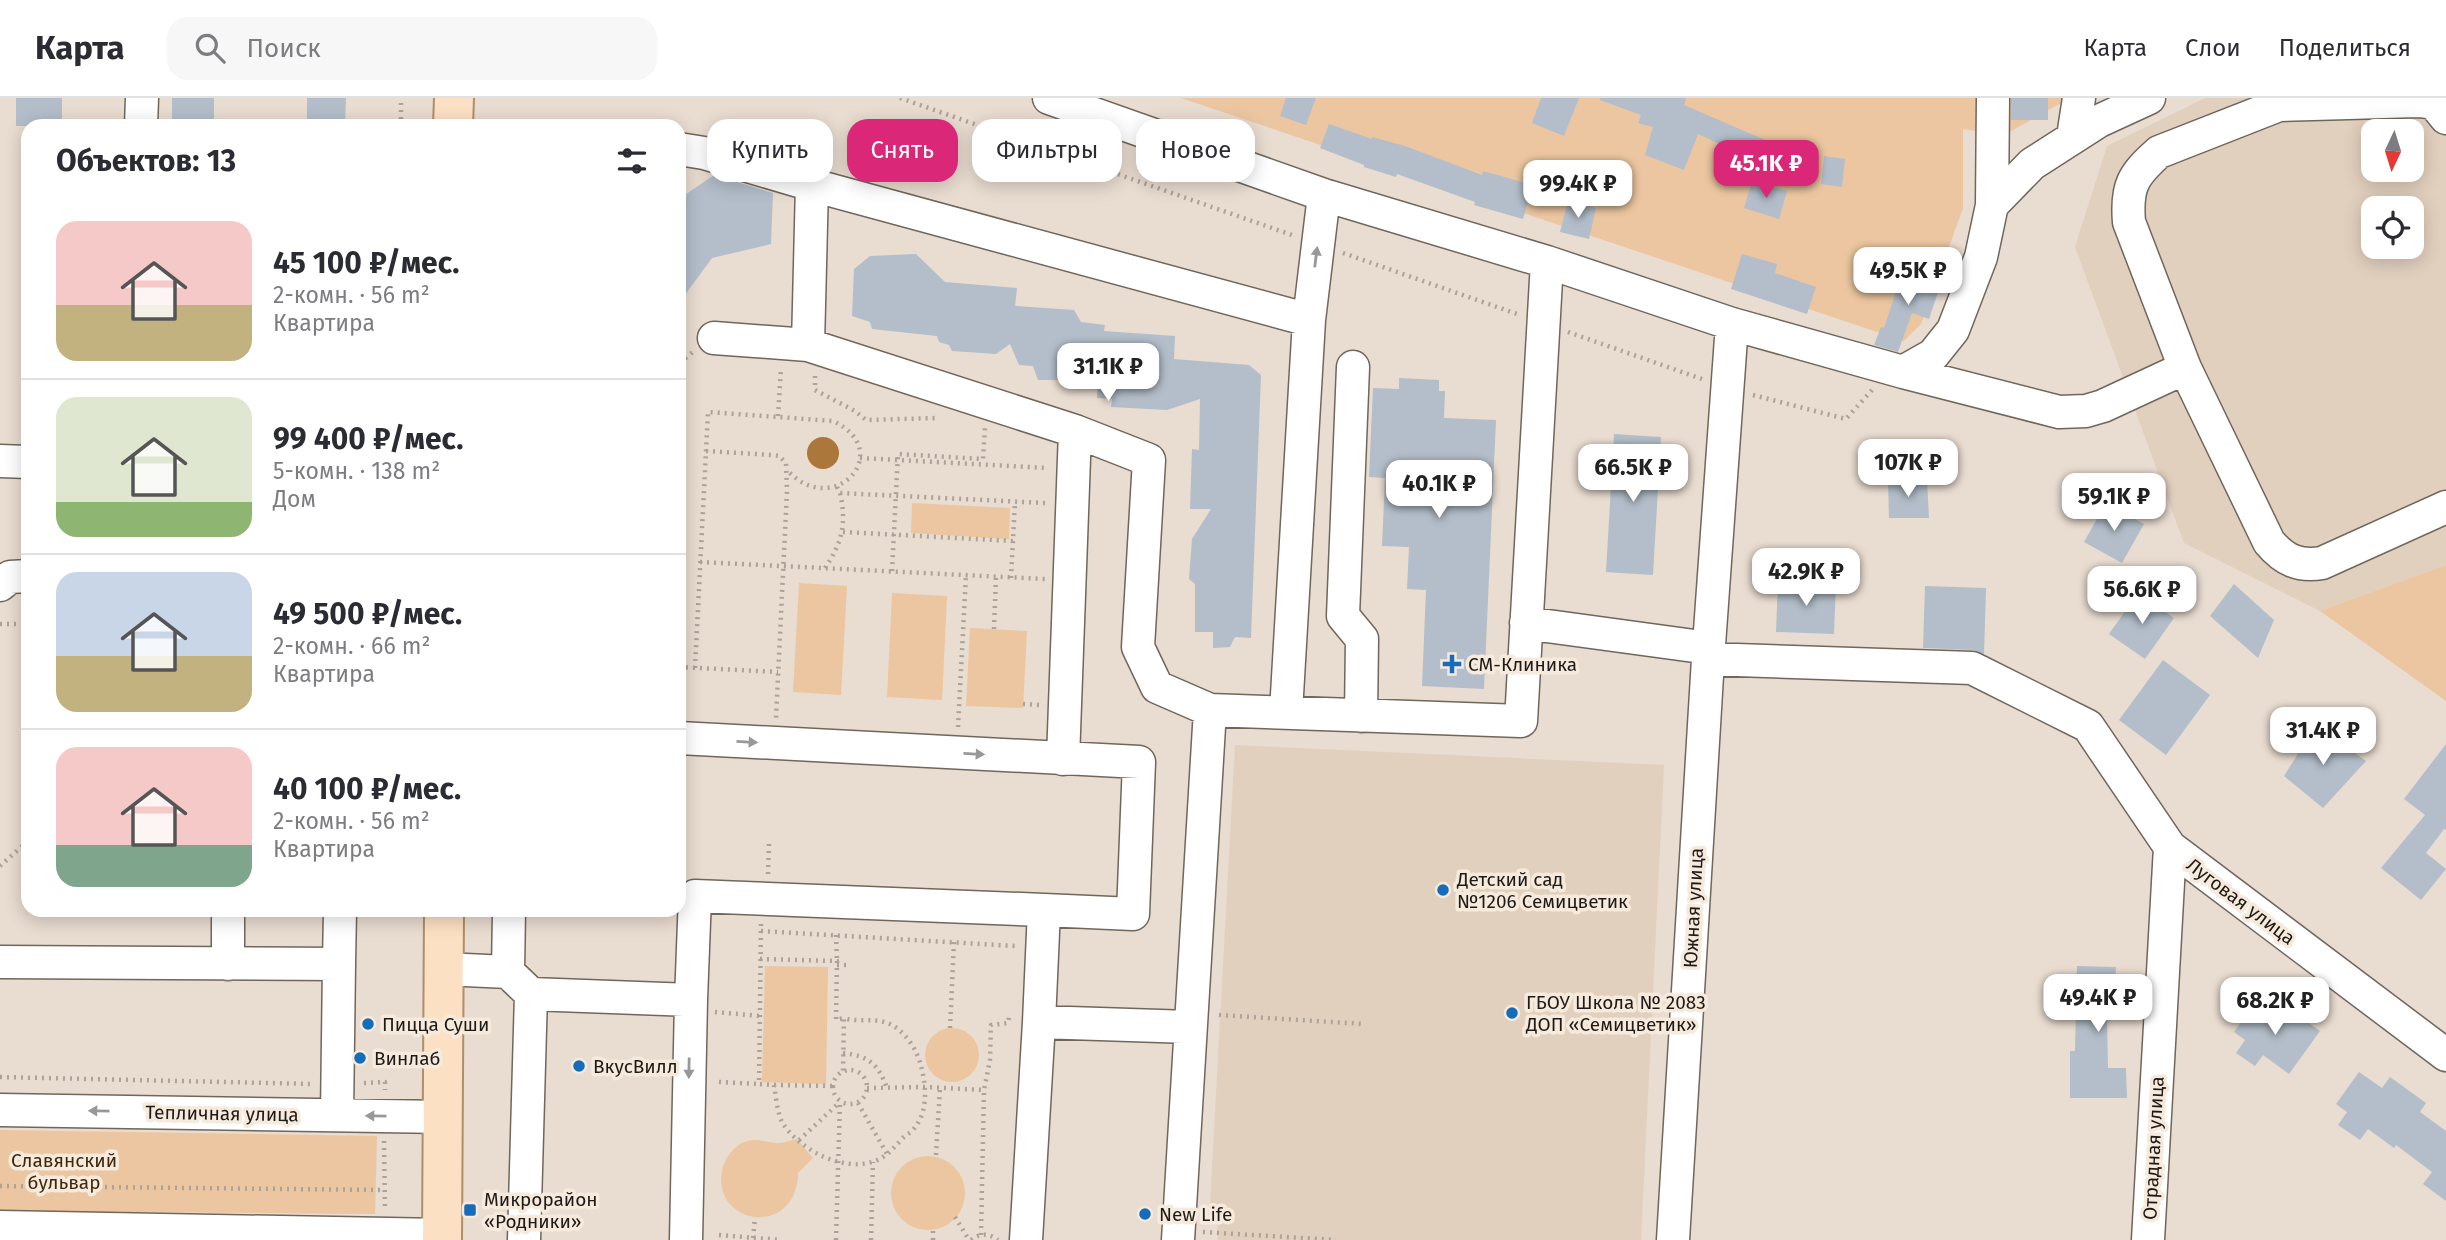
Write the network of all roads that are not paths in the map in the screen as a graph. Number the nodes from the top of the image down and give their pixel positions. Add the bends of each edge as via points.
1 (142, 98) edge
2 (454, 98) edge
3 (1049, 98) edge
4 (1993, 98) edge
5 (2111, 98) edge
6 (2149, 98) edge
7 (2076, 115) edge
8 (2446, 118) edge
9 (141, 119) edge
10 (453, 119) edge
11 (686, 150) edge
12 (812, 185) junction
13 (1324, 195) junction
14 (1992, 205) junction
15 (1548, 262) junction
16 (1310, 320) junction
17 (1732, 324) junction
18 (714, 338) dead end
19 (802, 353) junction
20 (1353, 367) dead end
21 (2185, 368) junction
22 (1903, 372) junction
23 (1075, 431) junction
24 (0, 461) edge
25 (21, 462) edge
26 (2446, 507) edge
27 (21, 576) edge
28 (0, 585) edge
29 (1526, 623) junction
30 (1709, 654) junction
31 (1210, 710) junction
32 (1286, 712) junction
33 (1361, 716) junction
34 (686, 738) edge
35 (1063, 759) junction
36 (2169, 847) junction
37 (687, 896) edge
38 (1044, 910) junction
39 (228, 917) edge
40 (340, 917) edge
41 (444, 917) edge
42 (509, 917) edge
43 (0, 962) edge
44 (228, 964) junction
45 (339, 964) junction
46 (444, 969) junction
47 (508, 972) junction
48 (531, 994) junction
49 (691, 1000) junction
50 (1190, 1021) junction
51 (1039, 1022) junction
52 (2446, 1055) edge
53 (0, 1110) edge
54 (337, 1115) junction
55 (444, 1117) junction
56 (0, 1227) edge
57 (1186, 1236) edge
58 (331, 1237) edge
59 (442, 1237) edge
60 (524, 1240) edge
61 (685, 1240) edge
62 (1026, 1240) edge
63 (1673, 1240) edge
64 (2148, 1240) edge

1 - 9 street
2 - 10 main road
3 - 13 street
4 - 14 street
5 - 7 street
6 - 7 street via 2099,121
7 - 14 street
8 - 21 street via 2434,103 2419,101 2279,104 2159,152 2143,166 2131,182 2129,222
11 - 12 street
12 - 16 street
12 - 19 street
13 - 15 street
16 -> 13 street
14 - 22 street via 1981,257 1953,330 1933,355
15 - 17 street
15 - 29 street
16 - 32 street
17 - 22 street
17 - 30 street, Южная улица
18 - 19 street
19 - 23 street
20 - 33 street via 1343,616 1362,639
21 - 22 street via 2104,406 2059,412
21 - 26 street via 2269,542 2292,562 2322,563
23 - 31 street via 1149,460 1138,647 1157,687
23 - 35 street
24 - 25 street
27 - 28 street via 10,577
29 - 30 street, Луговая улица
29 - 33 street via 1521,722
30 - 36 street, Луговая улица via 1972,668 2088,726
30 - 63 street, Южная улица
31 - 32 street
31 - 50 street
32 - 33 street
34 -> 35 street
35 - 38 street via 1139,762 1133,914
36 - 52 street, Луговая улица
36 - 64 street, Отрадная улица
37 - 38 street
37 - 49 street
38 - 51 street
39 - 44 street
40 - 45 street
41 - 46 main road
42 - 47 street
43 - 44 street
44 - 45 street
45 - 54 street
46 - 47 street
46 - 55 main road
47 - 48 street
48 - 49 street
48 - 60 street
49 -> 61 street
50 - 51 street
50 - 57 street
51 - 62 street
54 -> 53 street, Тепличная улица
55 -> 54 street, Тепличная улица
55 - 59 main road
56 - 58 street
58 - 59 street

